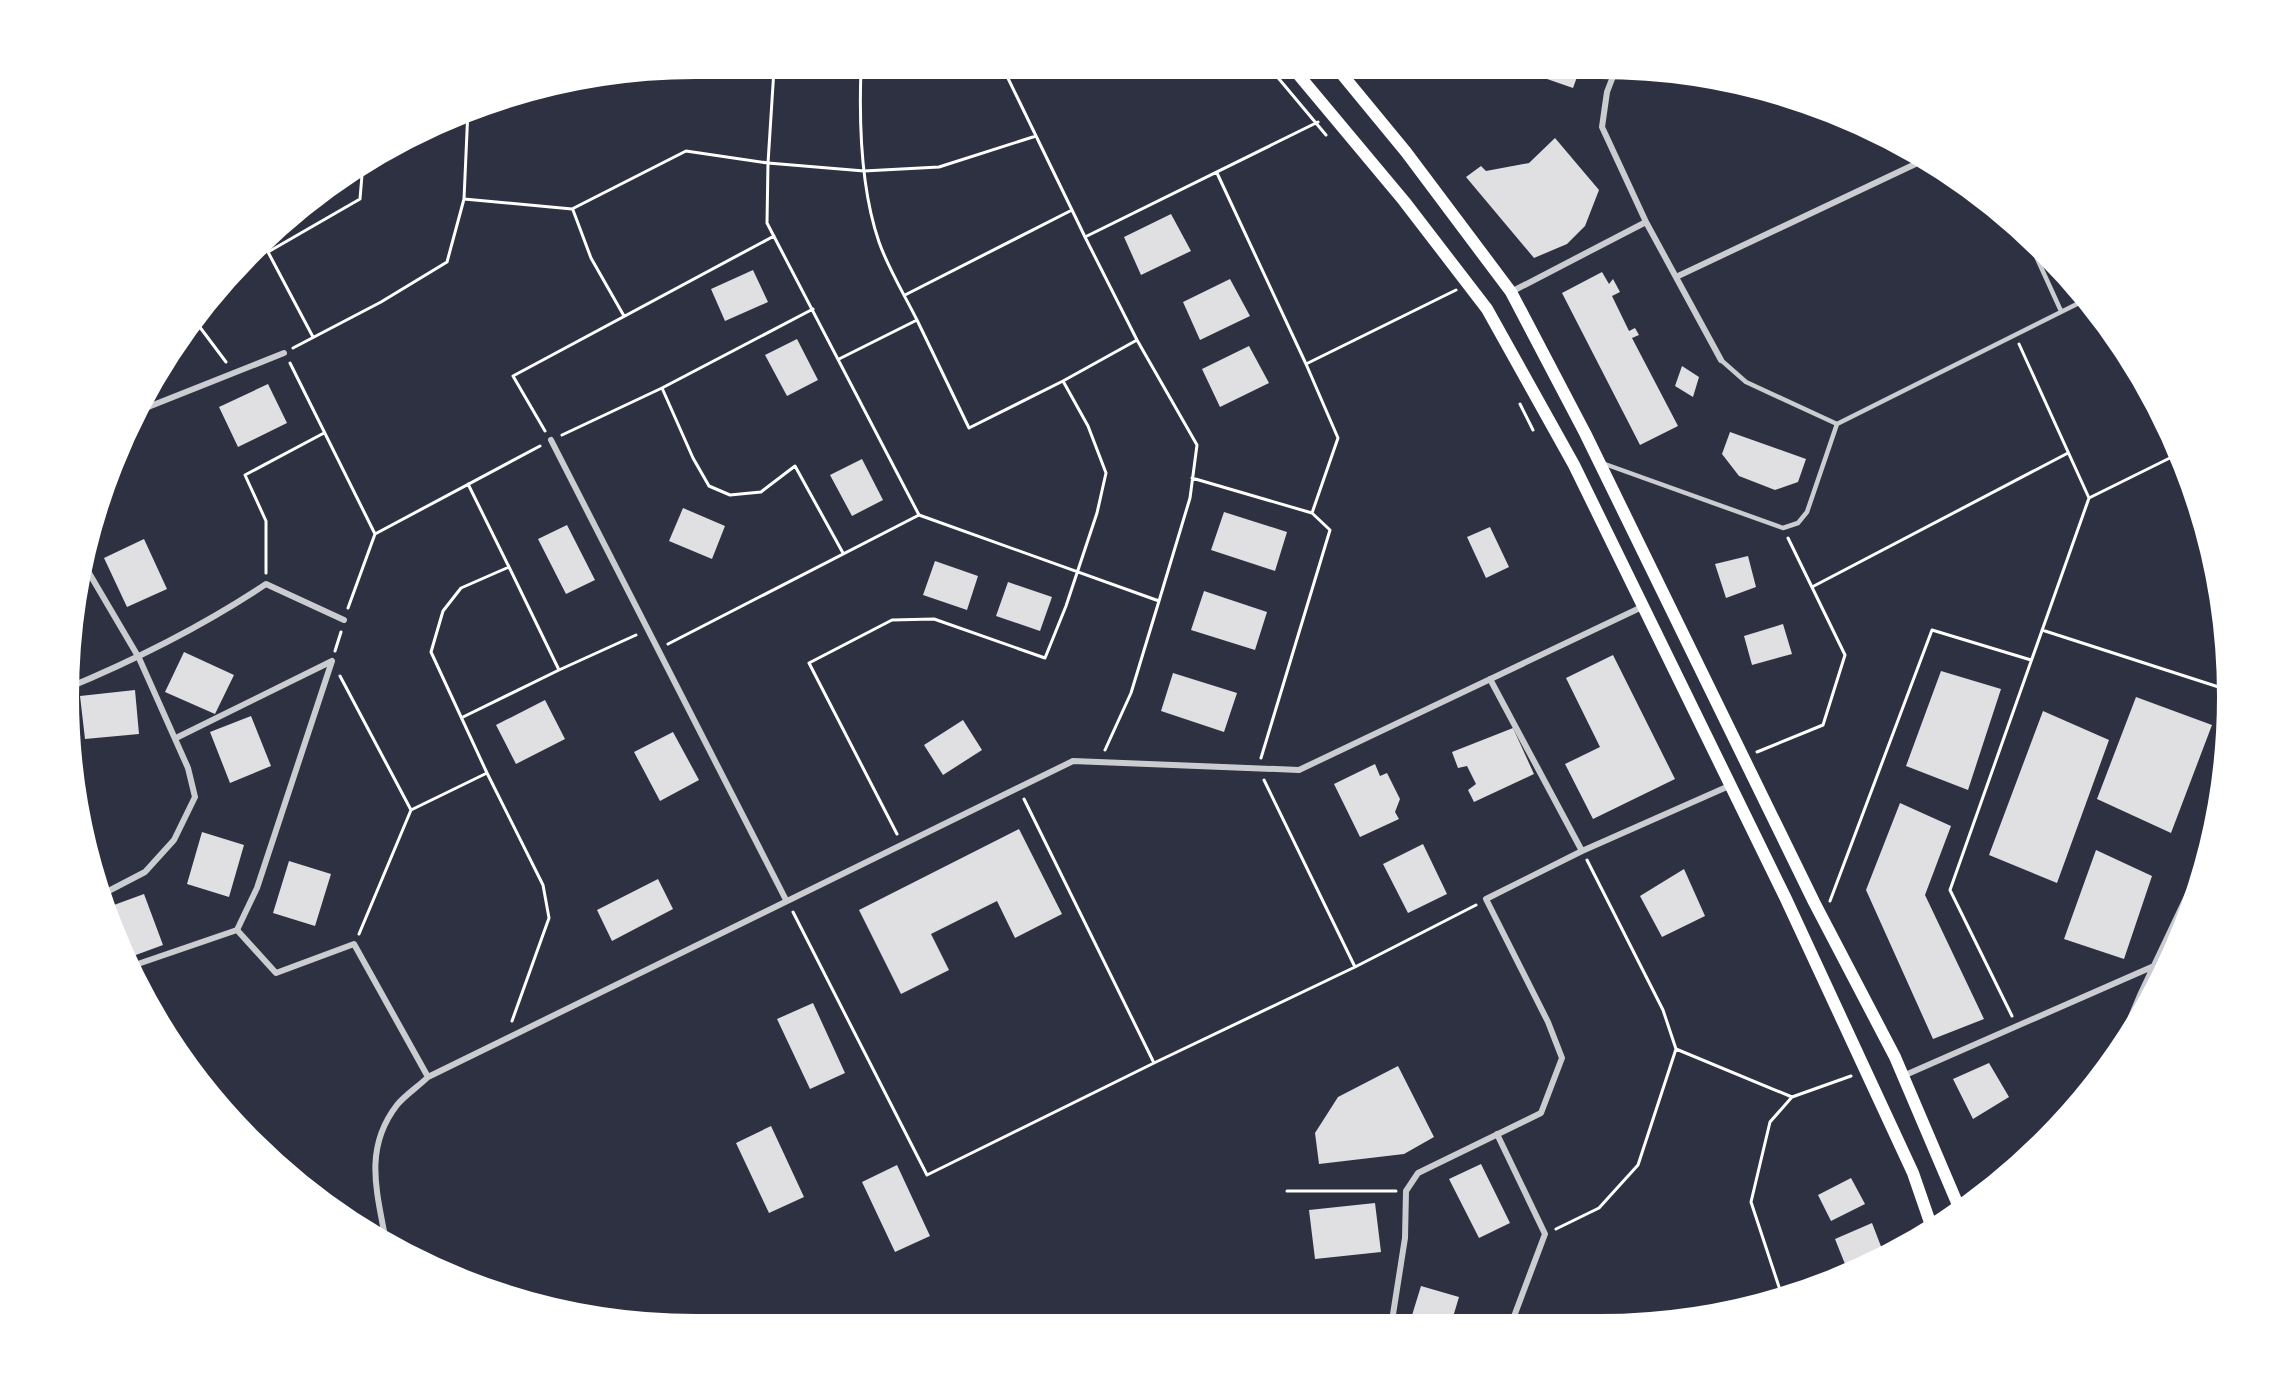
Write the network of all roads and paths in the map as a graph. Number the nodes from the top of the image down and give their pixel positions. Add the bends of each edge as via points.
1 (774, 75) edge
2 (861, 75) edge
3 (1006, 75) edge
4 (1276, 75) edge
5 (1299, 75) edge
6 (1343, 75) edge
7 (1614, 75) edge
8 (1332, 115) junction
9 (468, 119) edge
10 (1316, 123) junction
11 (1036, 136) junction
12 (1331, 141) dead end
13 (768, 162) junction
14 (1918, 163) edge
15 (864, 171) junction
16 (1216, 172) junction
17 (362, 173) edge
18 (464, 199) junction
19 (573, 209) junction
20 (1072, 210) junction
21 (1646, 222) junction
22 (774, 236) junction
23 (1085, 237) junction
24 (2034, 253) edge
25 (1676, 277) junction
26 (1448, 281) dead end
27 (1468, 284) junction
28 (1456, 290) junction
29 (1511, 292) junction
30 (905, 295) junction
31 (1462, 298) dead end
32 (2080, 302) edge
33 (813, 309) junction
34 (2061, 311) junction
35 (624, 316) junction
36 (917, 320) junction
37 (198, 325) edge
38 (2014, 334) junction
39 (313, 337) junction
40 (1137, 340) junction
41 (284, 353) junction
42 (839, 359) junction
43 (1721, 360) joint
44 (1306, 364) junction
45 (234, 373) junction
46 (1063, 381) junction
47 (662, 388) junction
48 (1516, 396) dead end
49 (147, 408) edge
50 (1837, 424) junction
51 (1533, 430) dead end
52 (324, 433) junction
53 (551, 440) junction
54 (2068, 453) junction
55 (2173, 457) edge
56 (1599, 462) junction
57 (1192, 478) junction
58 (468, 484) junction
59 (2089, 498) junction
60 (1312, 513) junction
61 (919, 515) junction
62 (1783, 528) junction
63 (375, 534) junction
64 (843, 553) junction
65 (509, 567) junction
66 (88, 571) edge
67 (1078, 572) junction
68 (266, 584) junction
69 (1812, 587) junction
70 (1159, 601) junction
71 (1644, 605) junction
72 (344, 620) junction
73 (648, 629) junction
74 (2042, 630) junction
75 (658, 649) junction
76 (139, 658) junction
77 (2031, 660) junction
78 (332, 661) junction
79 (559, 670) junction
80 (1490, 679) junction
81 (75, 685) edge
82 (2221, 688) edge
83 (463, 717) junction
84 (176, 738) junction
85 (1744, 758) junction
86 (1100, 762) junction
87 (1258, 769) junction
88 (487, 773) junction
89 (1730, 786) junction
90 (1018, 788) junction
91 (411, 810) junction
92 (902, 844) junction
93 (1582, 851) junction
94 (2190, 890) edge
95 (107, 892) edge
96 (1486, 899) junction
97 (786, 900) junction
98 (1823, 919) junction
99 (237, 930) junction
100 (354, 944) junction
101 (136, 965) edge
102 (2154, 966) junction
103 (1355, 967) junction
104 (2132, 1017) edge
105 (2017, 1026) junction
106 (506, 1039) junction
107 (1676, 1049) junction
108 (1154, 1063) junction
109 (1866, 1071) junction
110 (1903, 1076) junction
111 (429, 1077) junction
112 (1792, 1097) junction
113 (1497, 1134) junction
114 (1287, 1191) dead end
115 (1406, 1191) junction
116 (1957, 1205) edge
117 (1930, 1222) edge
118 (384, 1234) edge
119 (1545, 1234) junction
120 (1780, 1291) edge
121 (1392, 1318) edge
122 (1513, 1318) edge

1 - 13 path
2 - 15 path
3 - 11 path
4 - 10 path
5 - 8 main road
6 - 29 main road
7 - 21 street via 1602,127
8 - 10 path
8 - 27 main road
9 - 18 path
10 - 12 path
10 - 16 path
11 - 15 path via 939,167
11 - 20 path
13 - 15 path
13 - 19 path via 686,151
13 - 22 path via 767,223
14 - 25 street
15 - 30 path via 879,241
16 - 23 path
16 - 44 path
17 - 39 path via 360,199 268,252
18 - 19 path
18 - 39 path via 447,262
19 - 35 path via 591,258
20 - 23 path
20 - 30 path
21 - 25 street
21 - 29 street
22 - 33 path
22 - 35 path
23 - 40 path
24 - 34 lane
25 - 43 street
26 - 28 path
27 - 28 path
27 - 71 main road via 1487,309 1574,465
28 - 31 path
28 - 44 path
29 - 56 main road
30 - 36 path
32 - 34 lane
33 - 42 path
33 - 47 path
34 - 38 lane
35 - 53 path via 513,375
36 - 42 path
36 - 46 path via 969,428
37 - 45 path
38 - 50 lane
38 - 54 path
39 - 41 path
40 - 46 path
40 - 57 path via 1197,445
41 - 45 street
41 - 52 path
42 - 61 path
43 - 50 lane via 1746,382
44 - 60 path via 1338,438
45 - 49 street
46 - 67 path via 1088,426 1106,473
47 - 53 path
47 - 64 path via 709,486 730,495 761,492 795,466
48 - 51 path
50 - 62 lane via 1807,512 1798,523
52 - 63 path
52 - 68 path via 245,475 266,521
53 - 58 path
53 - 73 street
54 - 59 path
54 - 69 path
55 - 59 path
56 - 62 lane
56 - 85 main road
57 - 60 path
57 - 70 path via 1190,498
58 - 63 path
58 - 65 path
59 - 74 path
60 - 87 path via 1330,530
61 - 64 path
61 - 67 path
62 - 69 path
63 - 72 path
64 - 75 path
65 - 79 path
65 - 83 path via 461,588 443,610 431,652
66 - 76 street
67 - 70 path
67 - 92 path via 1045,658 934,620 892,620 809,663
68 - 72 street
68 - 76 street
69 - 85 path via 1845,655 1823,725
70 - 86 path via 1131,693
71 - 80 street
71 - 89 main road
72 - 78 path
73 - 75 street
73 - 79 path
74 - 77 path
74 - 82 path
75 - 97 street
76 - 81 street
76 - 84 street
77 - 98 path via 1932,630
77 - 105 path via 1950,890
78 - 84 street
78 - 91 path
78 - 99 street via 257,888
79 - 83 path
80 - 87 street via 1299,770
80 - 93 street
83 - 88 path
84 - 95 street via 195,797 174,840 146,872
85 - 98 main road
86 - 87 street
86 - 90 street via 1073,761
87 - 103 path
88 - 91 path
88 - 106 path via 543,885 549,918
89 - 93 street
89 - 109 main road
90 - 92 street
90 - 108 path
91 - 100 path
92 - 97 street
93 - 96 street
93 - 107 path via 1663,1010
94 - 102 street
96 - 103 path
96 - 113 street via 1562,1058 1541,1113
97 - 106 street
97 - 108 path via 927,1175
98 - 110 main road
99 - 100 street via 276,973
99 - 101 street
100 - 111 street
102 - 104 street
102 - 105 street
103 - 108 path
105 - 110 street
106 - 111 street
107 - 112 path
107 - 119 path via 1638,1165 1599,1208
109 - 112 path
109 - 117 main road via 1913,1173
110 - 116 main road
111 - 118 street via 398,1105 375,1148 374,1179
112 - 120 path via 1770,1122 1751,1202
113 - 115 street via 1418,1173
113 - 119 street
114 - 115 path
115 - 121 street via 1405,1238
119 - 122 street

